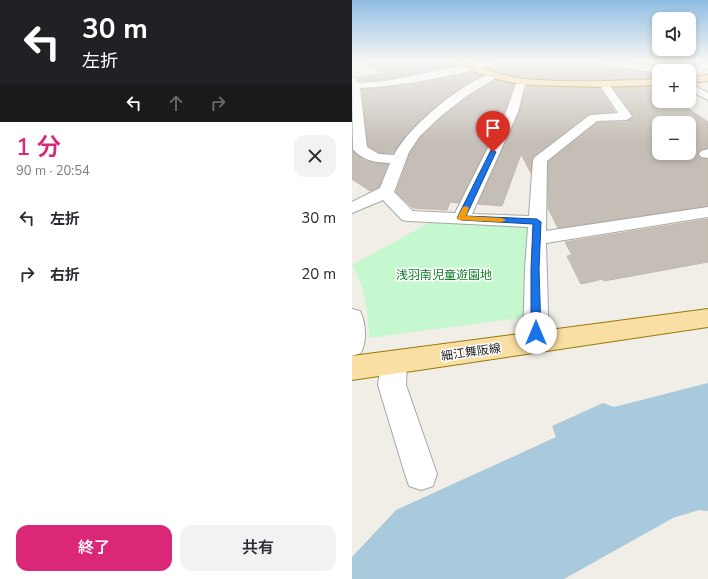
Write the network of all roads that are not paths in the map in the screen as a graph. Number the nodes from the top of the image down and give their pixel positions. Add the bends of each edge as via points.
1 (354, 89) edge
2 (470, 89) edge
3 (519, 89) edge
4 (607, 89) edge
5 (696, 90) edge
6 (708, 98) edge
7 (400, 159) junction
8 (385, 193) junction
9 (352, 208) edge
10 (708, 212) edge
11 (461, 218) junction
12 (537, 229) junction
13 (352, 318) edge
14 (708, 318) edge
15 (536, 342) junction
16 (352, 345) edge
17 (394, 363) junction
18 (352, 368) edge
19 (421, 474) dead end

1 - 7 street via 360,148 368,155 380,159
2 - 7 street via 424,124 409,142
3 - 11 street via 512,112
4 - 12 street via 626,116 594,118 540,160
5 - 6 street
7 - 8 street
8 - 9 street
8 - 11 street via 408,216
10 - 12 street via 551,237
11 - 12 street
12 - 15 street
13 - 16 street
14 - 15 main road, 細江舞阪線
15 - 17 main road, 細江舞阪線
17 - 18 main road, 細江舞阪線
17 - 19 street via 392,385

